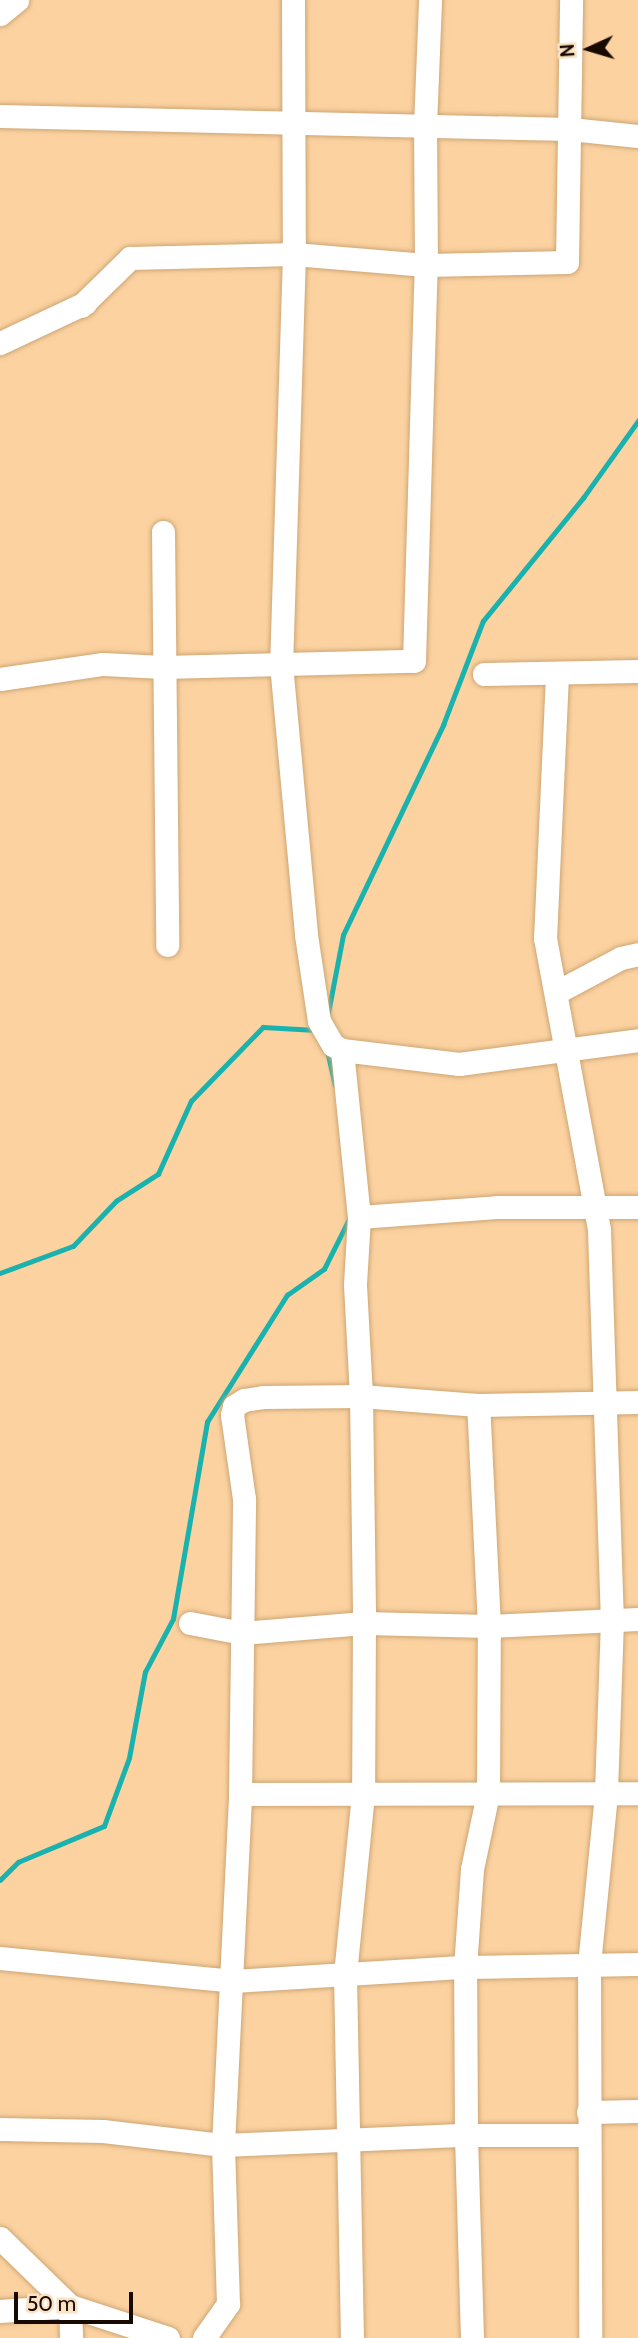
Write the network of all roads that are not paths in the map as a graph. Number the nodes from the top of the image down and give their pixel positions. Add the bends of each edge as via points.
1 (18, 0) edge
2 (293, 0) edge
3 (430, 0) edge
4 (571, 0) edge
5 (0, 14) edge
6 (0, 116) edge
7 (294, 121) junction
8 (425, 126) junction
9 (570, 129) junction
10 (638, 136) edge
11 (294, 254) junction
12 (426, 265) junction
13 (0, 343) edge
14 (163, 532) dead end
15 (281, 664) junction
16 (163, 667) junction
17 (638, 671) edge
18 (484, 674) dead end
19 (557, 675) junction
20 (0, 679) edge
21 (167, 945) dead end
22 (638, 954) edge
23 (556, 992) junction
24 (638, 1040) edge
25 (342, 1050) junction
26 (569, 1051) junction
27 (638, 1206) edge
28 (596, 1208) junction
29 (359, 1217) junction
30 (361, 1396) junction
31 (638, 1402) edge
32 (603, 1404) junction
33 (478, 1405) junction
34 (612, 1619) junction
35 (638, 1619) edge
36 (190, 1623) dead end
37 (364, 1623) junction
38 (489, 1626) junction
39 (243, 1633) junction
40 (638, 1793) edge
41 (240, 1794) junction
42 (363, 1794) junction
43 (488, 1794) junction
44 (606, 1794) junction
45 (0, 1958) edge
46 (589, 1964) junction
47 (638, 1964) edge
48 (466, 1967) junction
49 (345, 1975) junction
50 (233, 1981) junction
51 (638, 2111) edge
52 (588, 2112) junction
53 (0, 2129) edge
54 (466, 2135) junction
55 (588, 2135) junction
56 (348, 2140) junction
57 (223, 2145) junction
58 (0, 2238) edge
59 (71, 2306) junction
60 (0, 2311) edge
61 (71, 2338) edge
62 (168, 2338) edge
63 (204, 2338) edge
64 (352, 2338) edge
65 (472, 2338) edge
66 (590, 2338) edge

1 - 5 street
2 - 7 street
3 - 8 street
4 - 9 street
6 - 7 street
7 - 8 street
7 - 11 street
8 - 9 street
8 - 12 street
9 - 10 street
9 - 12 street via 567,262
11 - 12 street
11 - 13 street via 130,258 83,304
11 - 15 street
12 - 15 street via 414,661
14 - 16 street
15 - 16 street
15 - 25 street via 306,935 319,1021 333,1045
16 - 20 street via 103,664
16 - 21 street
17 - 19 street
18 - 19 street
19 - 23 street via 545,938
22 - 23 street via 621,958
23 - 26 street
24 - 26 street
25 - 26 street via 459,1065
25 - 29 street
26 - 28 street
27 - 28 street
28 - 29 street via 496,1207
28 - 32 street
29 - 30 street via 355,1285
30 - 33 street
30 - 37 street
30 - 39 street via 263,1397 244,1399 234,1406 244,1499
31 - 32 street
32 - 33 street
32 - 34 street
33 - 38 street
34 - 35 street
34 - 38 street
34 - 44 street
36 - 39 street
37 - 38 street
37 - 39 street
37 - 42 street
38 - 43 street
39 - 41 street
40 - 44 street
41 - 42 street
41 - 50 street
42 - 43 street
42 - 49 street
43 - 44 street
43 - 48 street via 472,1869
44 - 46 street
45 - 50 street
46 - 47 street
46 - 48 street
46 - 52 street
48 - 49 street
48 - 54 street
49 - 50 street
49 - 56 street
50 - 57 street
51 - 52 street
52 - 55 street
53 - 57 street via 103,2131
54 - 55 street
54 - 56 street
54 - 65 street
55 - 66 street
56 - 57 street
56 - 64 street
57 - 63 street via 228,2304
58 - 59 street
59 - 60 street
59 - 61 street
59 - 62 street

